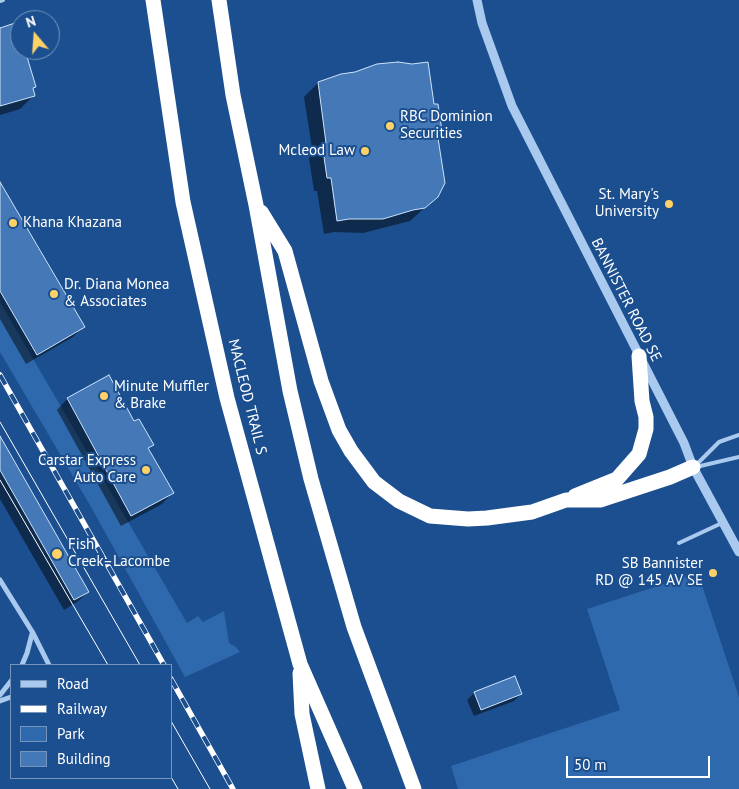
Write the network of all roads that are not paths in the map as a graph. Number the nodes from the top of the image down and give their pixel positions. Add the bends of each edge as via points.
1 (153, 0) edge
2 (219, 0) edge
3 (477, 0) edge
4 (256, 205) junction
5 (639, 356) junction
6 (739, 435) edge
7 (739, 457) edge
8 (693, 467) junction
9 (566, 500) junction
10 (724, 522) junction
11 (679, 543) dead end
12 (739, 552) edge
13 (0, 580) edge
14 (33, 633) junction
15 (22, 664) edge
16 (48, 664) edge
17 (300, 664) junction
18 (10, 682) edge
19 (0, 695) edge
20 (318, 789) edge
21 (355, 789) edge
22 (414, 789) edge

1 - 17 highway, MACLEOD TRAIL S via 183,202 227,398
2 - 4 highway via 233,95
3 - 5 street, BANNISTER ROAD SE via 512,106
4 - 9 highway via 285,251 336,424 374,482 399,501 430,516 487,518 532,512
4 - 22 highway via 290,391 311,479 354,627
5 - 8 street, BANNISTER ROAD SE
5 - 9 highway via 646,429 639,454 617,479
6 - 8 lane via 719,442
7 - 8 lane
8 - 9 highway via 600,500
8 - 10 street, BANNISTER ROAD SE
10 - 11 lane
10 - 12 street, BANNISTER ROAD SE
13 - 14 street
14 - 15 street
14 - 16 street
17 - 20 highway via 302,714
17 - 21 highway, MACLEOD TRAIL S
18 - 19 street

